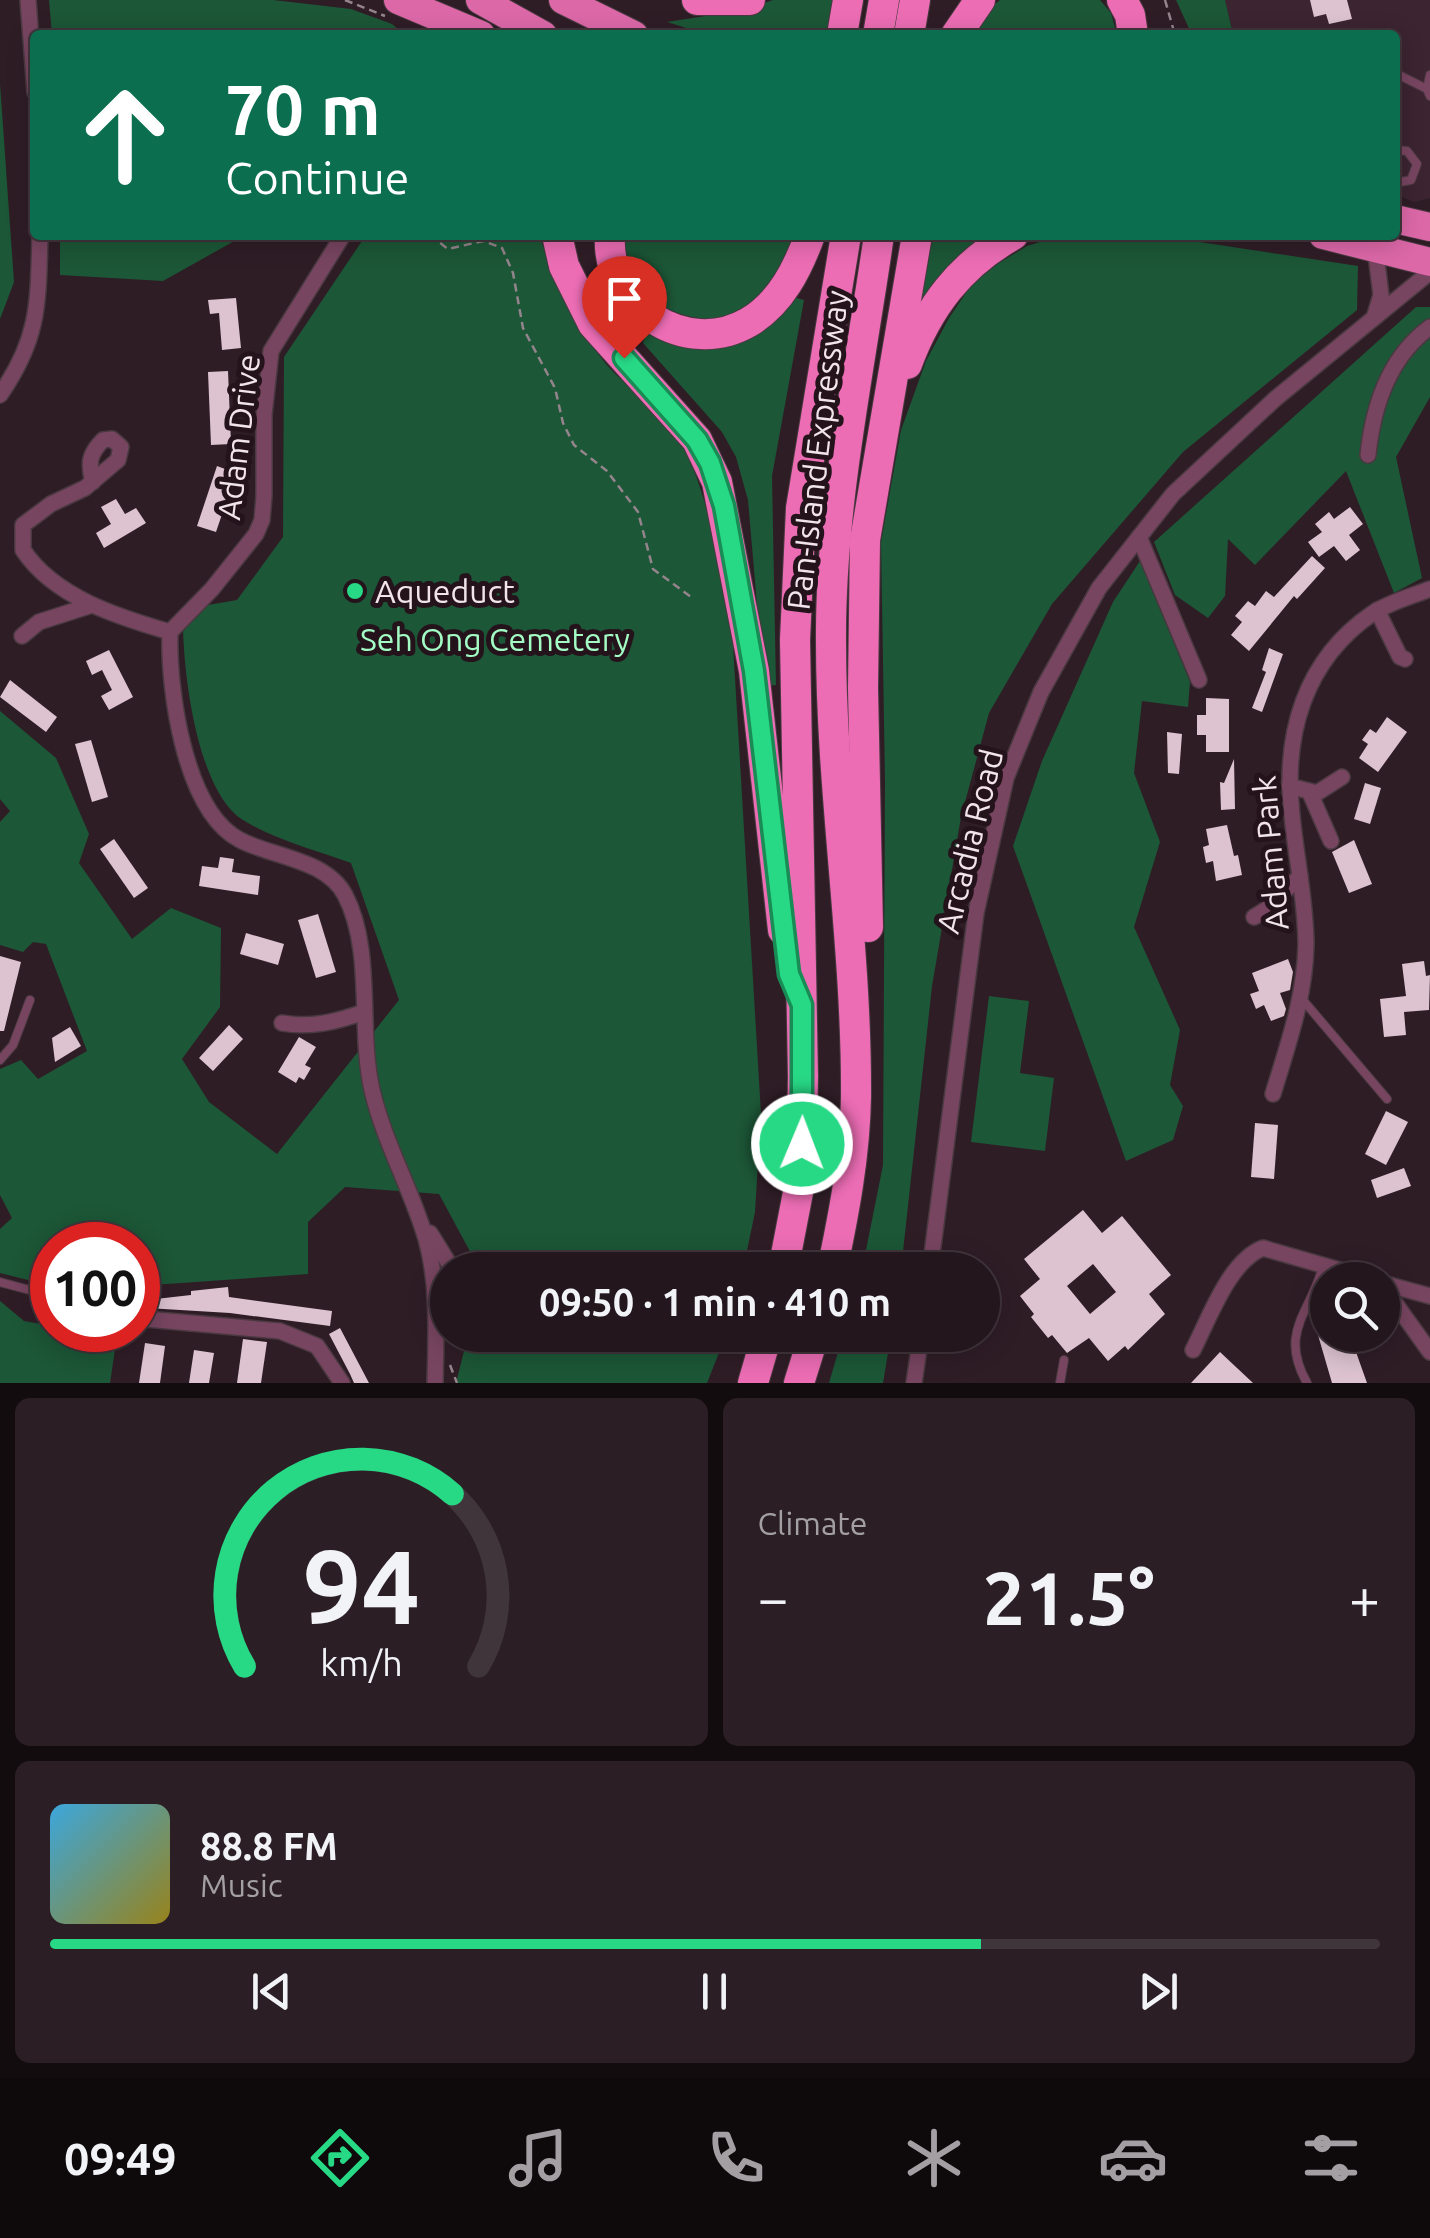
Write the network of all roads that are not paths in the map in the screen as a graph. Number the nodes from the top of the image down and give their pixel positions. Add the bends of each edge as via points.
1 (32, 0) edge
2 (398, 0) edge
3 (480, 0) edge
4 (563, 0) edge
5 (697, 0) edge
6 (750, 0) edge
7 (848, 0) edge
8 (884, 0) edge
9 (916, 0) edge
10 (980, 0) edge
11 (1122, 0) edge
12 (1142, 0) edge
13 (33, 30) edge
14 (37, 30) edge
15 (463, 30) edge
16 (534, 30) edge
17 (624, 30) edge
18 (843, 30) edge
19 (879, 30) edge
20 (910, 30) edge
21 (959, 30) edge
22 (1133, 30) edge
23 (1152, 30) edge
24 (1430, 75) edge
25 (1400, 76) edge
26 (1429, 92) edge
27 (1400, 150) edge
28 (1430, 162) edge
29 (1417, 164) junction
30 (1400, 182) edge
31 (1400, 220) edge
32 (1430, 227) edge
33 (40, 240) edge
34 (339, 240) edge
35 (558, 240) edge
36 (579, 240) edge
37 (610, 240) edge
38 (808, 240) edge
39 (845, 240) edge
40 (878, 240) edge
41 (916, 240) edge
42 (1006, 240) edge
43 (1345, 240) edge
44 (1375, 247) junction
45 (1430, 262) edge
46 (1430, 272) edge
47 (1374, 318) junction
48 (1430, 326) edge
49 (0, 395) edge
50 (697, 440) junction
51 (880, 441) junction
52 (1368, 455) dead end
53 (93, 482) dead end
54 (1139, 538) junction
55 (1430, 589) edge
56 (92, 605) junction
57 (1377, 610) junction
58 (170, 632) junction
59 (22, 636) dead end
60 (1405, 659) dead end
61 (1199, 680) dead end
62 (1342, 777) dead end
63 (1289, 786) junction
64 (1310, 792) junction
65 (1331, 840) dead end
66 (1300, 876) junction
67 (1254, 916) dead end
68 (1302, 999) junction
69 (30, 1000) dead end
70 (802, 1005) junction
71 (364, 1012) junction
72 (282, 1023) dead end
73 (0, 1060) edge
74 (1273, 1094) dead end
75 (856, 1099) junction
76 (1386, 1100) dead end
77 (418, 1212) junction
78 (442, 1252) edge
79 (787, 1252) edge
80 (836, 1252) edge
81 (932, 1252) edge
82 (1310, 1262) edge
83 (0, 1282) edge
84 (1400, 1288) edge
85 (30, 1290) edge
86 (1430, 1296) edge
87 (1310, 1298) edge
88 (1400, 1310) edge
89 (160, 1320) edge
90 (1193, 1350) dead end
91 (763, 1352) edge
92 (809, 1352) edge
93 (919, 1352) edge
94 (1430, 1352) edge
95 (1064, 1360) dead end
96 (342, 1383) edge
97 (435, 1383) edge
98 (753, 1383) edge
99 (800, 1383) edge
100 (914, 1383) edge
101 (1060, 1383) edge
102 (1306, 1383) edge

1 - 13 street
1 - 14 street
2 - 15 highway
3 - 16 highway
4 - 17 highway
5 - 6 highway
7 - 18 highway
8 - 19 highway
9 - 20 highway
10 - 21 highway
11 - 22 highway
12 - 23 highway
24 - 26 lane
25 - 26 lane
27 - 29 lane
28 - 29 lane
29 - 30 lane via 1411,180
31 - 32 highway
33 - 49 street via 34,332
34 - 58 street, Adam Drive via 271,351 256,534
35 - 50 highway via 593,324
36 - 50 highway via 600,300 678,400
37 - 38 highway via 613,266 633,304 674,329 708,334 745,325 775,301
39 - 70 highway, Pan-Island Expressway via 801,508 795,640
40 - 75 highway, Pan-Island Expressway via 838,520 831,639
41 - 51 highway
42 - 51 highway via 960,272 933,308
43 - 44 highway
44 - 45 highway
44 - 47 street via 1381,295
46 - 47 street, Arcadia Road
47 - 54 street, Arcadia Road via 1275,398 1173,494
48 - 52 street via 1394,364 1371,422
50 - 70 highway via 724,506 742,598 789,974
51 - 75 highway via 863,591 868,1033
53 - 56 street via 33,516 20,537 30,560
54 - 61 street
54 - 81 street, Arcadia Road via 1099,588 1041,692 1006,778 976,913
55 - 57 street, Adam Park
56 - 58 street
56 - 59 street via 39,622
57 - 60 street
57 - 63 street, Adam Park via 1328,654 1305,692 1291,740
58 - 71 street via 176,710 209,812 240,840 310,866 344,892 358,941
62 - 64 street
63 - 64 street
63 - 66 street, Adam Park
64 - 65 street
66 - 67 street
66 - 68 street, Adam Park
68 - 74 street, Adam Park
68 - 76 lane
69 - 73 lane via 14,1045
70 - 79 highway, Pan-Island Expressway via 801,1177
71 - 72 street via 325,1024
71 - 77 street via 371,1087
75 - 80 highway, Pan-Island Expressway via 850,1185
77 - 78 street
77 - 97 street via 433,1272
82 - 90 street via 1263,1248 1248,1255
83 - 85 lane
84 - 86 street
87 - 102 lane via 1294,1336
88 - 94 street
89 - 96 street via 280,1332 317,1346
91 - 98 highway
92 - 99 highway
93 - 100 street
95 - 101 lane

